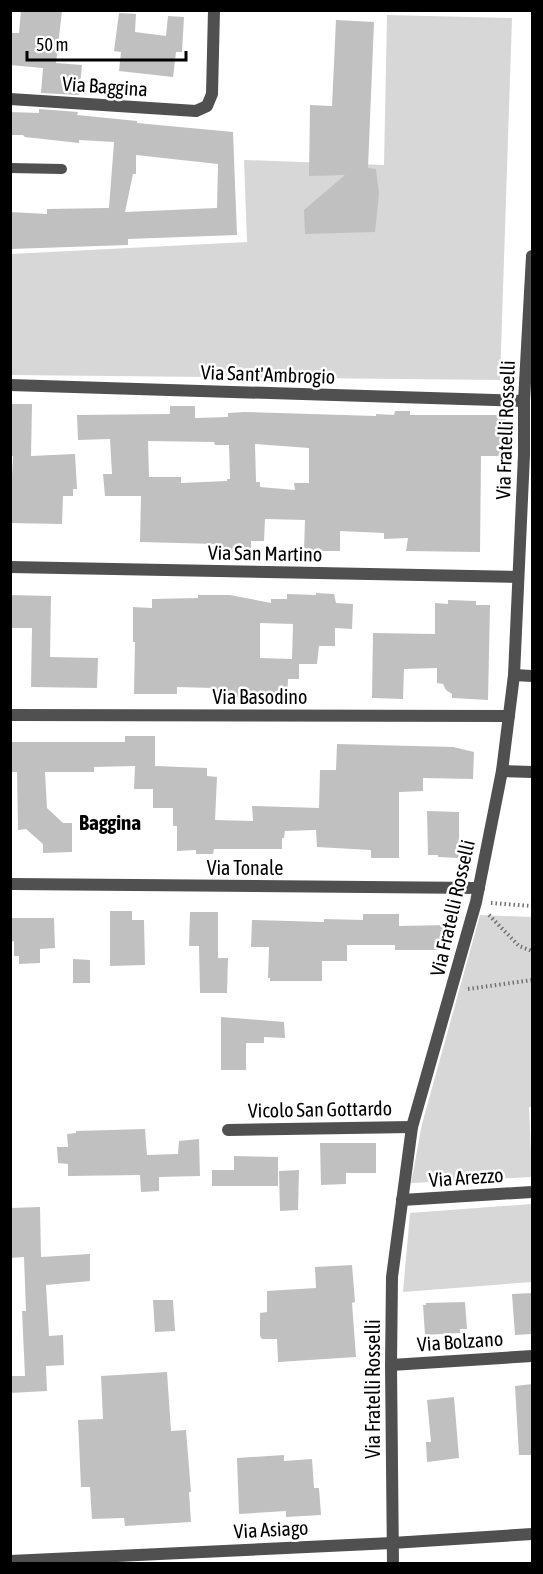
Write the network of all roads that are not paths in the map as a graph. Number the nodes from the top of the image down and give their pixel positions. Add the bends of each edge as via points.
1 (214, 10) edge
2 (10, 99) edge
3 (10, 168) edge
4 (62, 169) dead end
5 (532, 256) edge
6 (532, 264) edge
7 (10, 386) edge
8 (524, 401) junction
9 (528, 455) edge
10 (10, 567) edge
11 (518, 578) junction
12 (514, 675) junction
13 (532, 676) edge
14 (10, 715) edge
15 (509, 716) junction
16 (502, 771) junction
17 (532, 772) edge
18 (10, 885) edge
19 (479, 888) junction
20 (412, 1127) junction
21 (228, 1130) dead end
22 (532, 1192) edge
23 (402, 1200) junction
24 (532, 1356) edge
25 (391, 1365) junction
26 (532, 1534) edge
27 (392, 1543) junction
28 (10, 1561) edge
29 (393, 1563) edge

1 - 2 street, Via Baggina via 212,94 207,106 196,111
3 - 4 lane
5 - 6 street, Via Fratelli Rosselli
6 - 8 street, Via Fratelli Rosselli
7 - 8 street, Via Sant'Ambrogio
8 - 9 street, Via Fratelli Rosselli
9 - 11 street, Via Fratelli Rosselli
10 - 11 street, Via San Martino
11 - 12 street, Via Fratelli Rosselli
12 - 13 street
12 - 15 street, Via Fratelli Rosselli
14 - 15 street, Via Basodino
15 - 16 street, Via Fratelli Rosselli
16 - 17 street
16 - 19 street, Via Fratelli Rosselli
18 - 19 street, Via Tonale
19 - 20 street, Via Fratelli Rosselli
20 - 21 street, Vicolo San Gottardo
20 - 23 street, Via Fratelli Rosselli
22 - 23 street, Via Arezzo
23 - 25 street, Via Fratelli Rosselli via 392,1277
24 - 25 street, Via Bolzano
25 - 27 street, Via Fratelli Rosselli
26 - 27 street, Via Asiago
27 - 28 street, Via Asiago
27 - 29 street, Via Fratelli Rosselli

